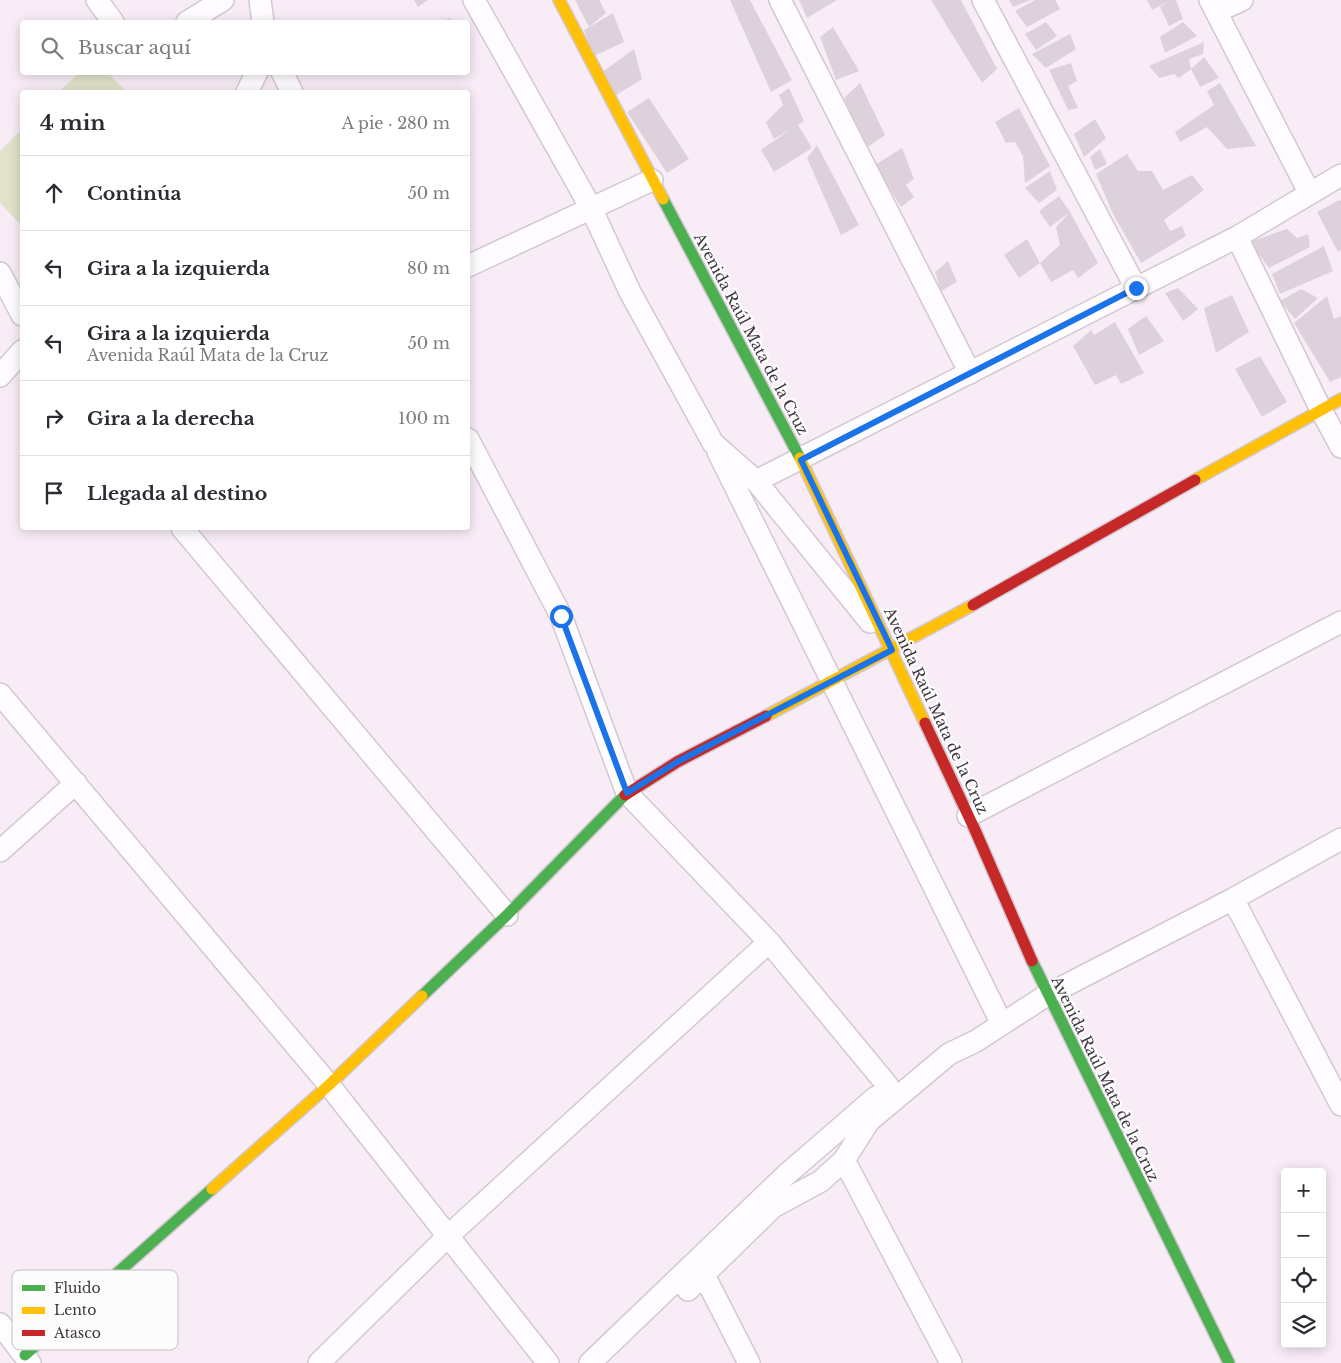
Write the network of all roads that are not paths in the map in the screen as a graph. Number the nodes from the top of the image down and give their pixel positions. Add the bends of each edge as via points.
1 (97, 0) edge
2 (223, 0) edge
3 (260, 0) edge
4 (474, 0) edge
5 (559, 0) edge
6 (780, 0) edge
7 (984, 0) edge
8 (1242, 0) edge
9 (1213, 6) edge
10 (112, 20) edge
11 (190, 20) edge
12 (263, 20) edge
13 (256, 75) edge
14 (284, 75) edge
15 (248, 90) edge
16 (291, 90) edge
17 (1341, 175) edge
18 (652, 180) junction
19 (1309, 192) junction
20 (591, 208) junction
21 (1237, 236) junction
22 (470, 265) edge
23 (0, 273) edge
24 (1136, 288) junction
25 (20, 311) edge
26 (20, 353) edge
27 (970, 373) junction
28 (0, 376) edge
29 (1341, 400) edge
30 (1321, 410) junction
31 (470, 443) edge
32 (713, 443) junction
33 (1341, 447) edge
34 (801, 460) junction
35 (756, 481) junction
36 (184, 530) edge
37 (1341, 622) edge
38 (892, 650) junction
39 (832, 681) junction
40 (0, 694) edge
41 (76, 783) junction
42 (627, 793) junction
43 (968, 816) junction
44 (1341, 839) edge
45 (0, 851) edge
46 (1233, 899) junction
47 (507, 915) junction
48 (769, 942) junction
49 (1046, 995) junction
50 (1002, 1024) junction
51 (948, 1054) junction
52 (329, 1085) junction
53 (888, 1086) junction
54 (1341, 1105) edge
55 (844, 1160) junction
56 (448, 1236) junction
57 (125, 1270) edge
58 (704, 1275) junction
59 (688, 1290) dead end
60 (0, 1324) edge
61 (12, 1340) edge
62 (37, 1350) edge
63 (27, 1359) edge
64 (319, 1363) edge
65 (548, 1363) edge
66 (590, 1363) edge
67 (749, 1363) edge
68 (951, 1363) edge
69 (1230, 1363) edge

1 - 10 street
2 - 11 street
3 - 12 street
4 - 20 street
5 - 18 street, Avenida Raúl Mata de la Cruz
6 - 27 street
7 - 24 street
8 - 9 street
9 - 19 street
13 - 15 street
14 - 16 street
17 - 19 street
18 - 20 street
18 - 34 street, Avenida Raúl Mata de la Cruz
19 - 21 street
20 - 22 street
20 - 32 street via 630,292
21 - 24 street
21 - 30 street
23 - 25 street
24 - 27 street
26 - 28 street
27 - 34 street
29 - 30 street
30 - 33 street
30 - 38 street
31 - 42 street via 561,616
32 - 35 street
32 - 39 street
34 - 35 street
34 - 38 street, Avenida Raúl Mata de la Cruz
35 - 38 street
36 - 47 street
37 - 43 street
38 - 39 street
38 - 43 street, Avenida Raúl Mata de la Cruz
39 - 42 street via 677,762
39 - 50 street
40 - 41 street
41 - 45 street
41 - 52 street
42 - 47 street
42 - 48 street
43 - 49 street, Avenida Raúl Mata de la Cruz
44 - 46 street
46 - 49 street
46 - 54 street
47 - 52 street
48 - 53 street
48 - 56 street
49 - 50 street
49 - 69 street, Avenida Raúl Mata de la Cruz
50 - 51 street
51 - 53 street via 918,1064
51 - 55 street via 869,1121
52 - 56 street
52 - 57 street
53 - 66 street via 786,1175
55 - 58 street via 821,1181 773,1207
55 - 68 street
56 - 64 street
56 - 65 street
58 - 59 street
58 - 67 street
60 - 61 street
62 - 63 street

